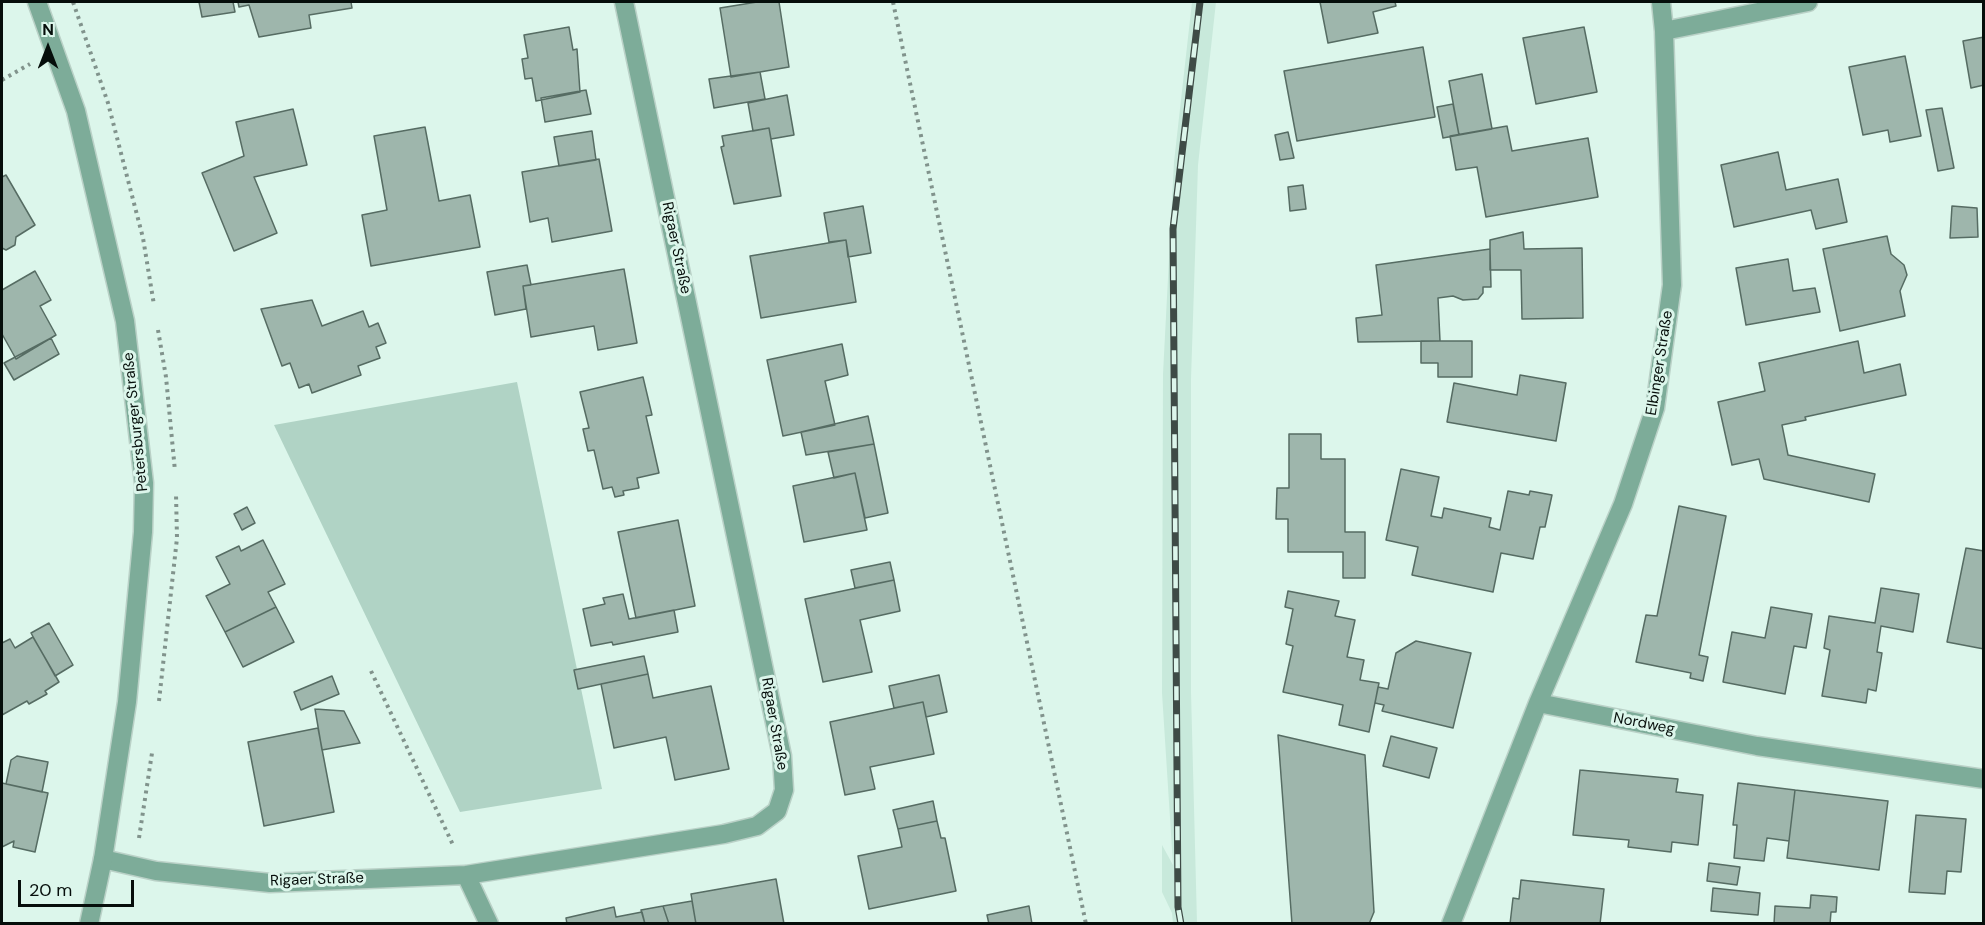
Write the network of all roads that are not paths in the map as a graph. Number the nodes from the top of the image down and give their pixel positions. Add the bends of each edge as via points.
1 (38, 2) edge
2 (624, 2) edge
3 (1661, 2) edge
4 (1808, 2) edge
5 (1664, 31) junction
6 (1538, 703) junction
7 (1983, 779) edge
8 (103, 859) junction
9 (466, 875) junction
10 (89, 924) edge
11 (489, 924) edge
12 (1451, 924) edge

1 - 8 street, Petersburger Straße via 76,111 125,321 144,483 127,702
2 - 9 street, Rigaer Straße via 782,756 784,790 777,811 757,826
3 - 5 street, Elbinger Straße
4 - 5 street
5 - 6 street, Elbinger Straße via 1672,285 1655,408 1623,504
6 - 7 street, Nordweg via 1757,746
6 - 12 street
8 - 9 street, Rigaer Straße via 156,871 270,883
8 - 10 street, Petersburger Straße
9 - 11 street

